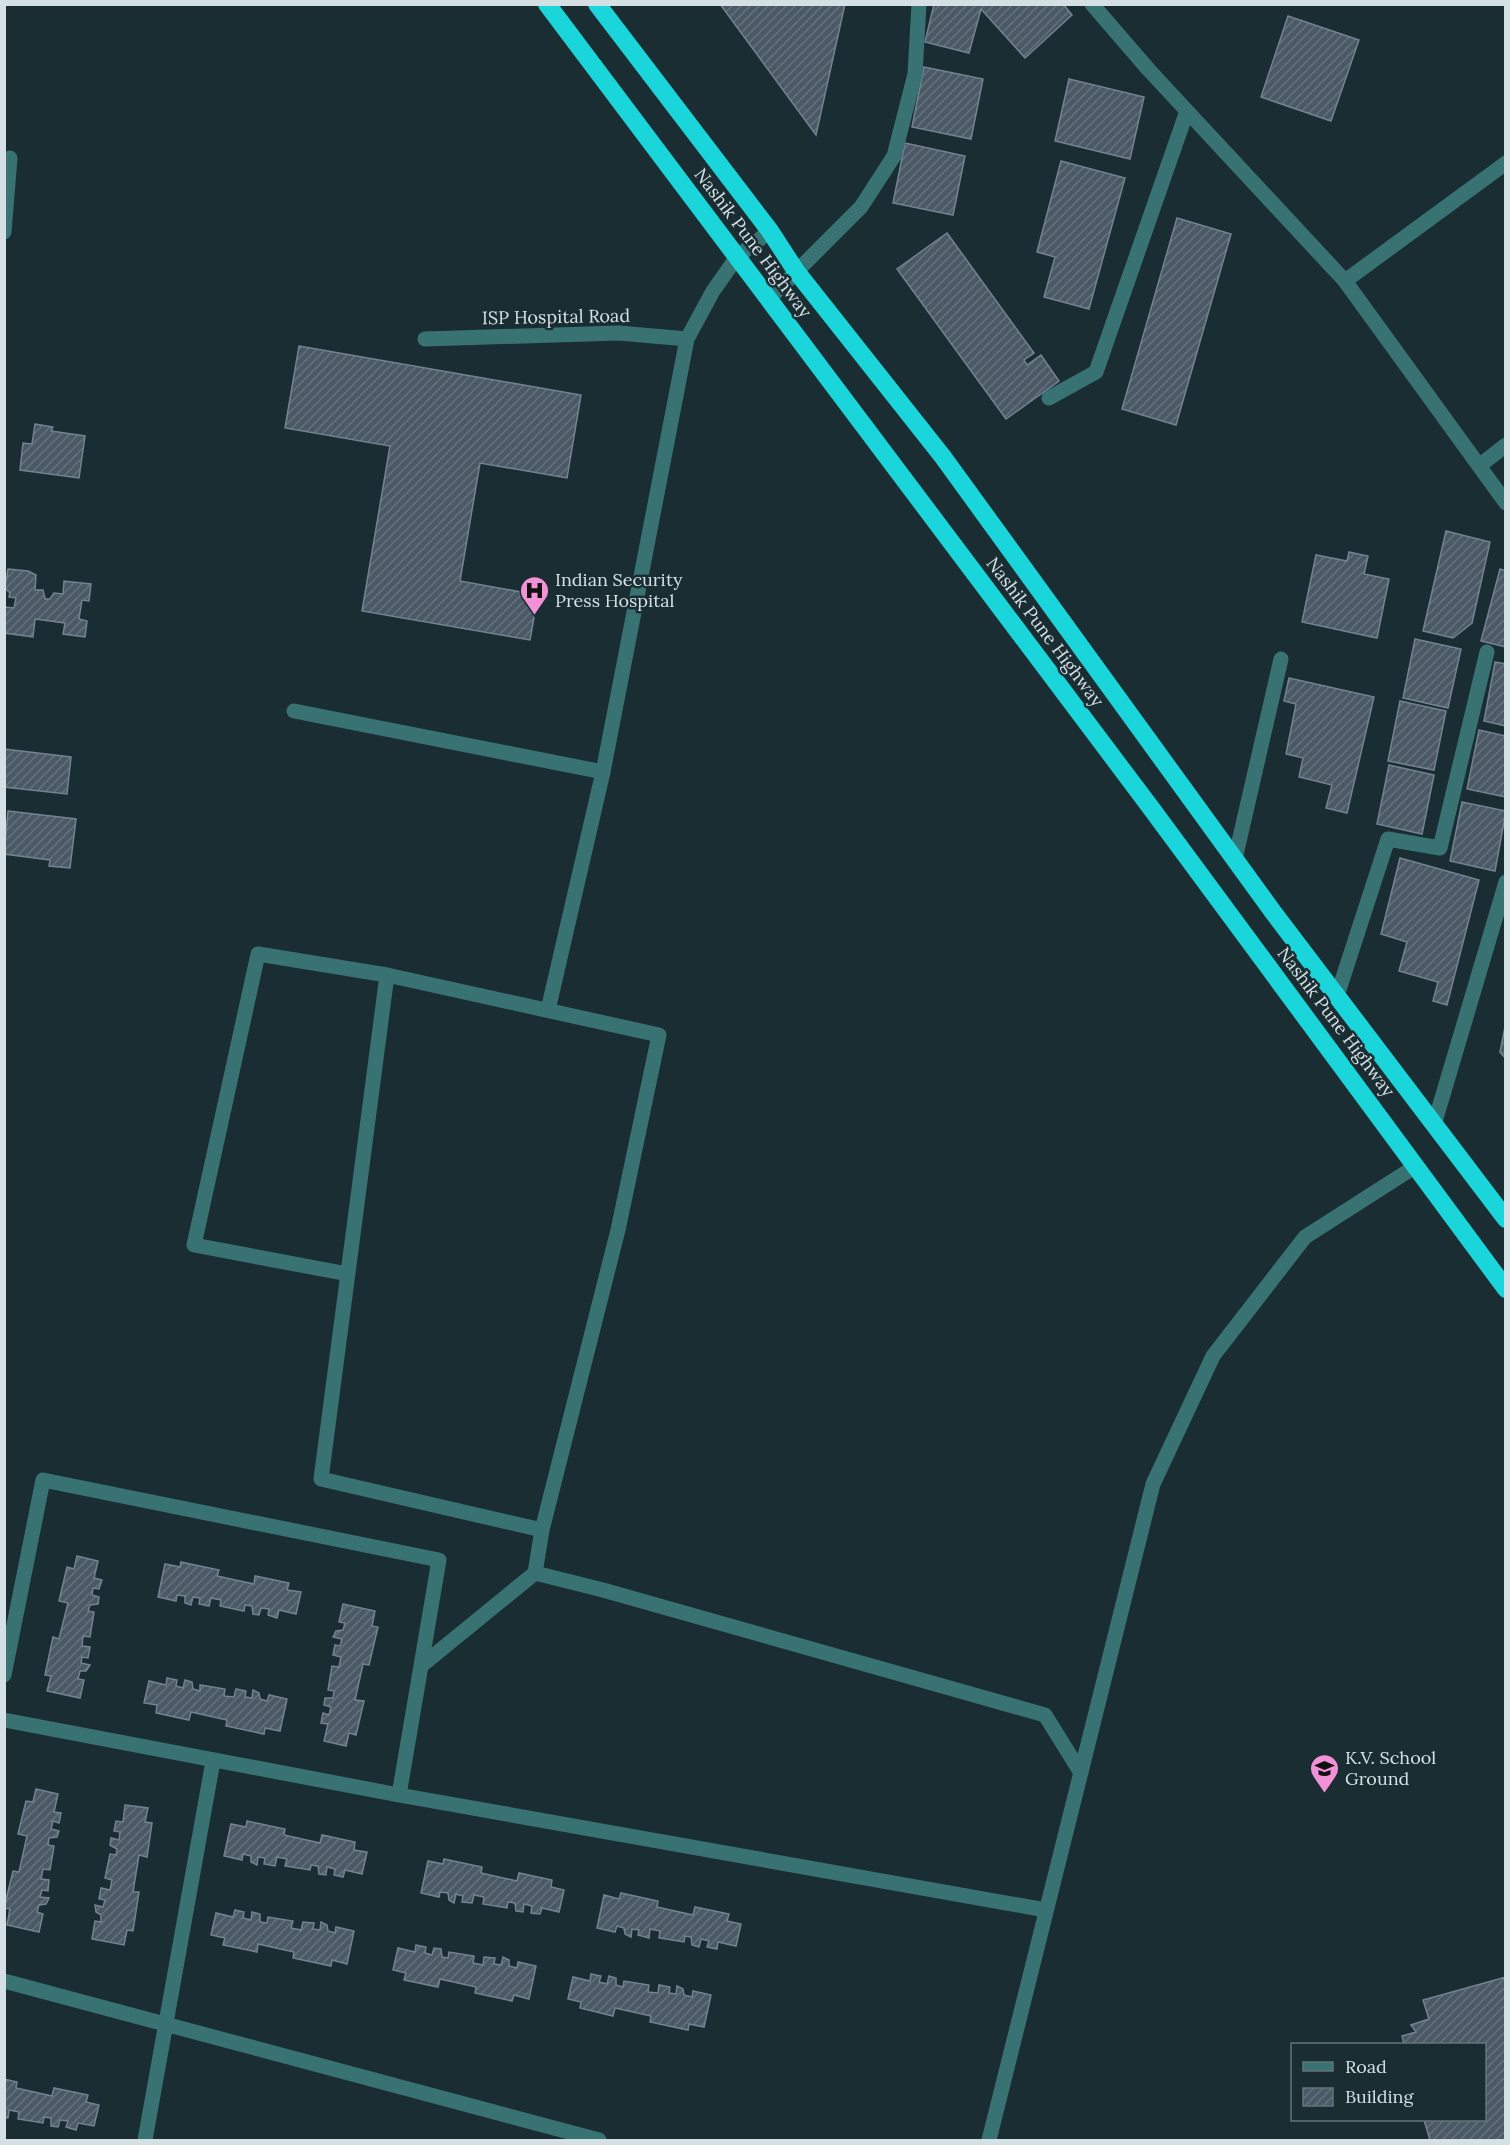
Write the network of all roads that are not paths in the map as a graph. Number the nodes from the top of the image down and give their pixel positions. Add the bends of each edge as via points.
1 (547, 4) edge
2 (597, 4) edge
3 (919, 4) edge
4 (1092, 4) edge
5 (1187, 111) junction
6 (10, 158) dead end
7 (1506, 163) edge
8 (770, 231) junction
9 (4, 232) edge
10 (737, 257) junction
11 (796, 271) junction
12 (1345, 281) junction
13 (769, 299) junction
14 (425, 339) dead end
15 (687, 339) junction
16 (1049, 398) dead end
17 (1506, 445) edge
18 (1479, 466) junction
19 (1506, 503) edge
20 (1487, 652) dead end
21 (1281, 659) dead end
22 (294, 711) dead end
23 (603, 772) junction
24 (1235, 859) junction
25 (1506, 882) edge
26 (387, 975) junction
27 (1337, 996) junction
28 (548, 1010) junction
29 (1434, 1125) junction
30 (1416, 1166) junction
31 (1506, 1219) edge
32 (348, 1274) junction
33 (1506, 1289) edge
34 (542, 1530) junction
35 (535, 1573) junction
36 (421, 1666) junction
37 (4, 1675) edge
38 (4, 1720) edge
39 (213, 1761) junction
40 (1081, 1773) junction
41 (399, 1795) junction
42 (1046, 1910) junction
43 (4, 1981) edge
44 (167, 2026) junction
45 (581, 2139) edge
46 (145, 2140) edge
47 (599, 2140) edge
48 (989, 2140) edge

1 - 10 highway, Nashik Pune Highway
2 - 8 highway, Nashik Pune Highway
3 - 11 street via 915,74 894,156 861,207
4 - 5 street
5 - 12 street
5 - 16 street via 1096,372
6 - 9 street
7 - 12 street
8 - 10 street
8 - 11 highway, Nashik Pune Highway
10 - 13 highway, Nashik Pune Highway
10 - 15 street
11 - 13 street
11 - 24 highway, Nashik Pune Highway via 943,458
12 - 18 street
13 - 30 highway, Nashik Pune Highway
14 - 15 street, ISP Hospital Road via 619,333
15 - 23 street
17 - 18 street
18 - 19 street
20 - 27 street via 1440,848 1389,839
21 - 24 street
22 - 23 street
23 - 28 street
24 - 27 highway, Nashik Pune Highway
25 - 29 street
26 - 28 street
26 - 32 street
26 - 32 street via 258,954 194,1245
27 - 29 highway, Nashik Pune Highway
28 - 34 street via 659,1035 618,1230
29 - 31 highway, Nashik Pune Highway
30 - 33 highway, Nashik Pune Highway
30 - 40 street via 1305,1237 1214,1356 1153,1484
32 - 34 street via 321,1479
34 - 35 street
35 - 36 street
35 - 40 street via 1045,1715
36 - 37 street via 439,1560 43,1480
36 - 41 street
38 - 39 street
39 - 41 street
39 - 44 street
40 - 42 street
41 - 42 street
42 - 48 street
43 - 44 street
44 - 45 street
44 - 46 street
45 - 47 street

